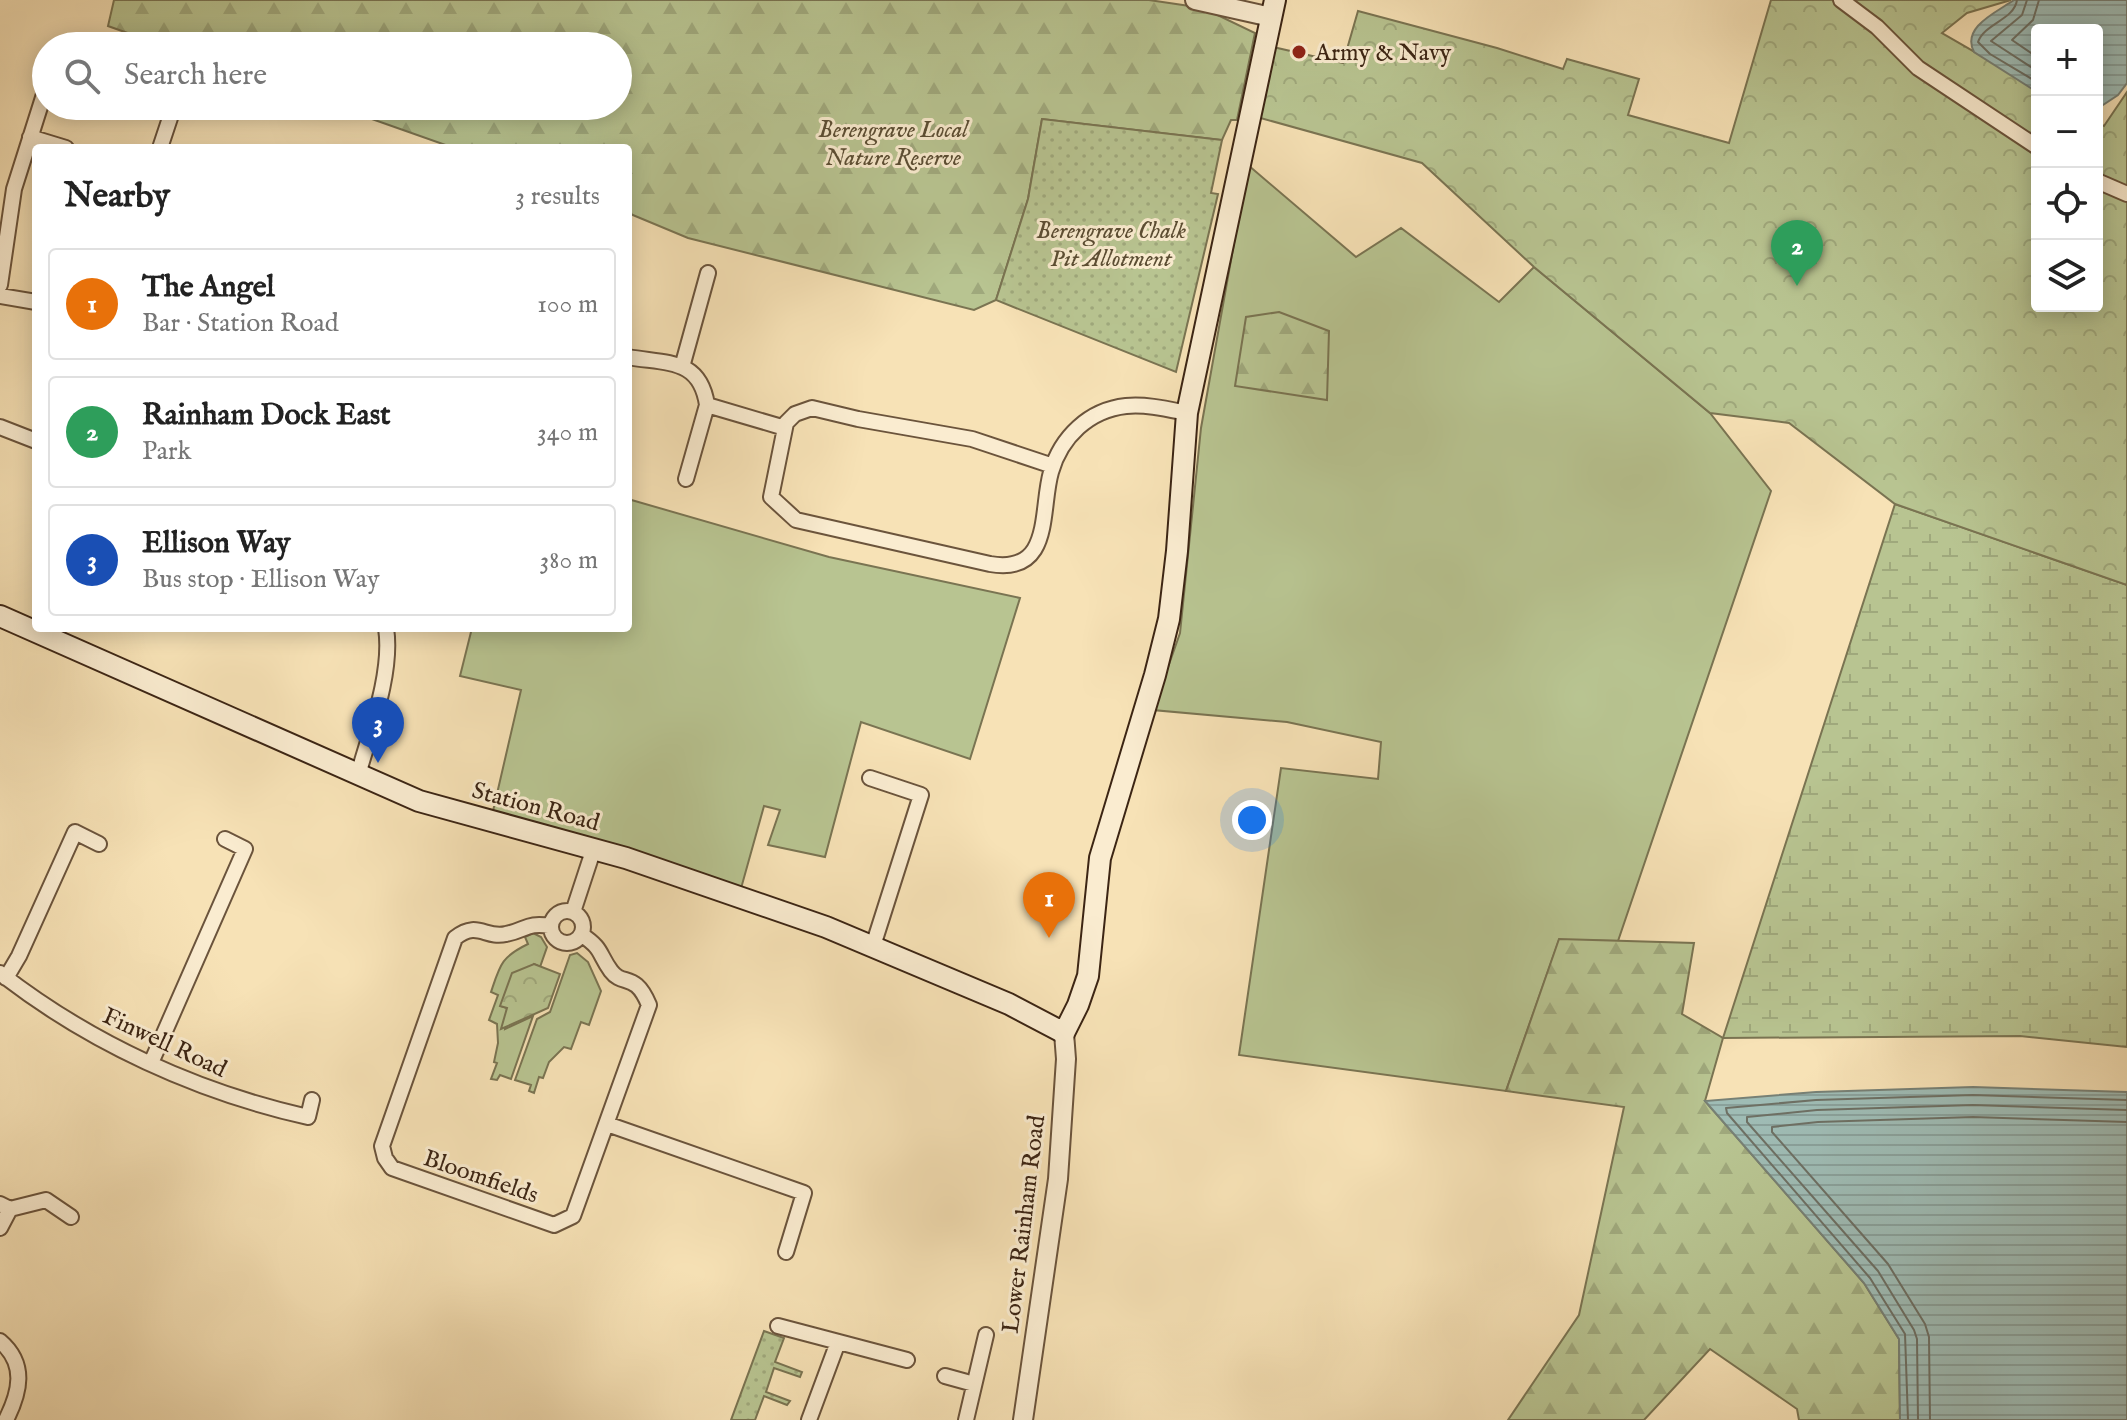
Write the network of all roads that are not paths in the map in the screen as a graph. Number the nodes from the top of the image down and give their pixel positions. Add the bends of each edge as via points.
1 (1195, 0) edge
2 (1841, 0) edge
3 (1273, 8) edge
4 (36, 120) edge
5 (167, 120) edge
6 (30, 137) junction
7 (2031, 143) edge
8 (53, 144) edge
9 (161, 144) edge
10 (2103, 184) edge
11 (2127, 194) edge
12 (708, 273) dead end
13 (0, 285) edge
14 (0, 296) edge
15 (32, 301) edge
16 (632, 358) edge
17 (682, 367) junction
18 (707, 405) junction
19 (1187, 413) junction
20 (0, 427) edge
21 (785, 428) junction
22 (32, 439) edge
23 (1053, 466) junction
24 (686, 479) dead end
25 (0, 616) edge
26 (32, 630) edge
27 (38, 632) edge
28 (386, 632) edge
29 (358, 775) junction
30 (870, 778) dead end
31 (225, 839) dead end
32 (99, 844) dead end
33 (594, 848) junction
34 (573, 912) junction
35 (551, 926) junction
36 (582, 935) junction
37 (873, 946) junction
38 (3, 976) edge
39 (1064, 1033) junction
40 (151, 1063) junction
41 (312, 1100) dead end
42 (607, 1124) junction
43 (5, 1206) edge
44 (71, 1217) dead end
45 (0, 1228) edge
46 (786, 1252) dead end
47 (778, 1326) dead end
48 (986, 1335) dead end
49 (0, 1341) edge
50 (838, 1342) junction
51 (907, 1360) dead end
52 (945, 1376) dead end
53 (974, 1384) junction
54 (6, 1420) edge
55 (809, 1420) edge
56 (966, 1420) edge
57 (1023, 1420) edge

1 - 3 street
2 - 7 street via 1918,68
3 - 19 main road
4 - 6 street
5 - 9 street
6 - 8 street
6 - 13 street via 14,189
10 - 11 street
12 - 17 street
14 - 15 street
16 - 17 street
17 - 18 street via 700,378
18 - 21 street
18 - 24 street
19 - 23 street via 1139,406 1102,412 1078,427
19 - 39 main road via 1169,619 1100,858 1088,976
20 - 22 street
21 - 23 street via 795,414 812,408 972,439
21 - 23 street via 771,497 796,520 993,565 1019,563 1037,546
25 - 26 main road, Station Road
27 - 29 main road, Station Road
28 - 29 street via 384,673
29 - 33 main road, Station Road via 419,801
30 - 37 street via 921,795
31 - 40 street via 245,849
32 - 38 street via 75,832 19,956
33 - 34 street
33 - 37 main road, Station Road
34 - 35 street, Bloomfields via 559,913
34 - 36 street, Bloomfields via 582,921
35 - 36 street via 561,943 571,944
35 - 42 street, Bloomfields via 531,924 503,935 475,929 455,938 382,1146 385,1158 392,1168 554,1225 573,1216
36 - 42 street, Bloomfields via 600,948 613,974 641,987 649,1005
37 - 39 main road, Station Road
38 - 40 street, Finwell Road via 79,1026
39 - 57 street, Lower Rainham Road via 1058,1179
40 - 41 street, Finwell Road via 210,1089 308,1117
42 - 46 street via 804,1193
43 - 44 street via 46,1200
43 - 45 street
47 - 50 street
48 - 53 street
49 - 54 street via 12,1355 20,1379
50 - 51 street
50 - 55 street
52 - 53 street
53 - 56 street

